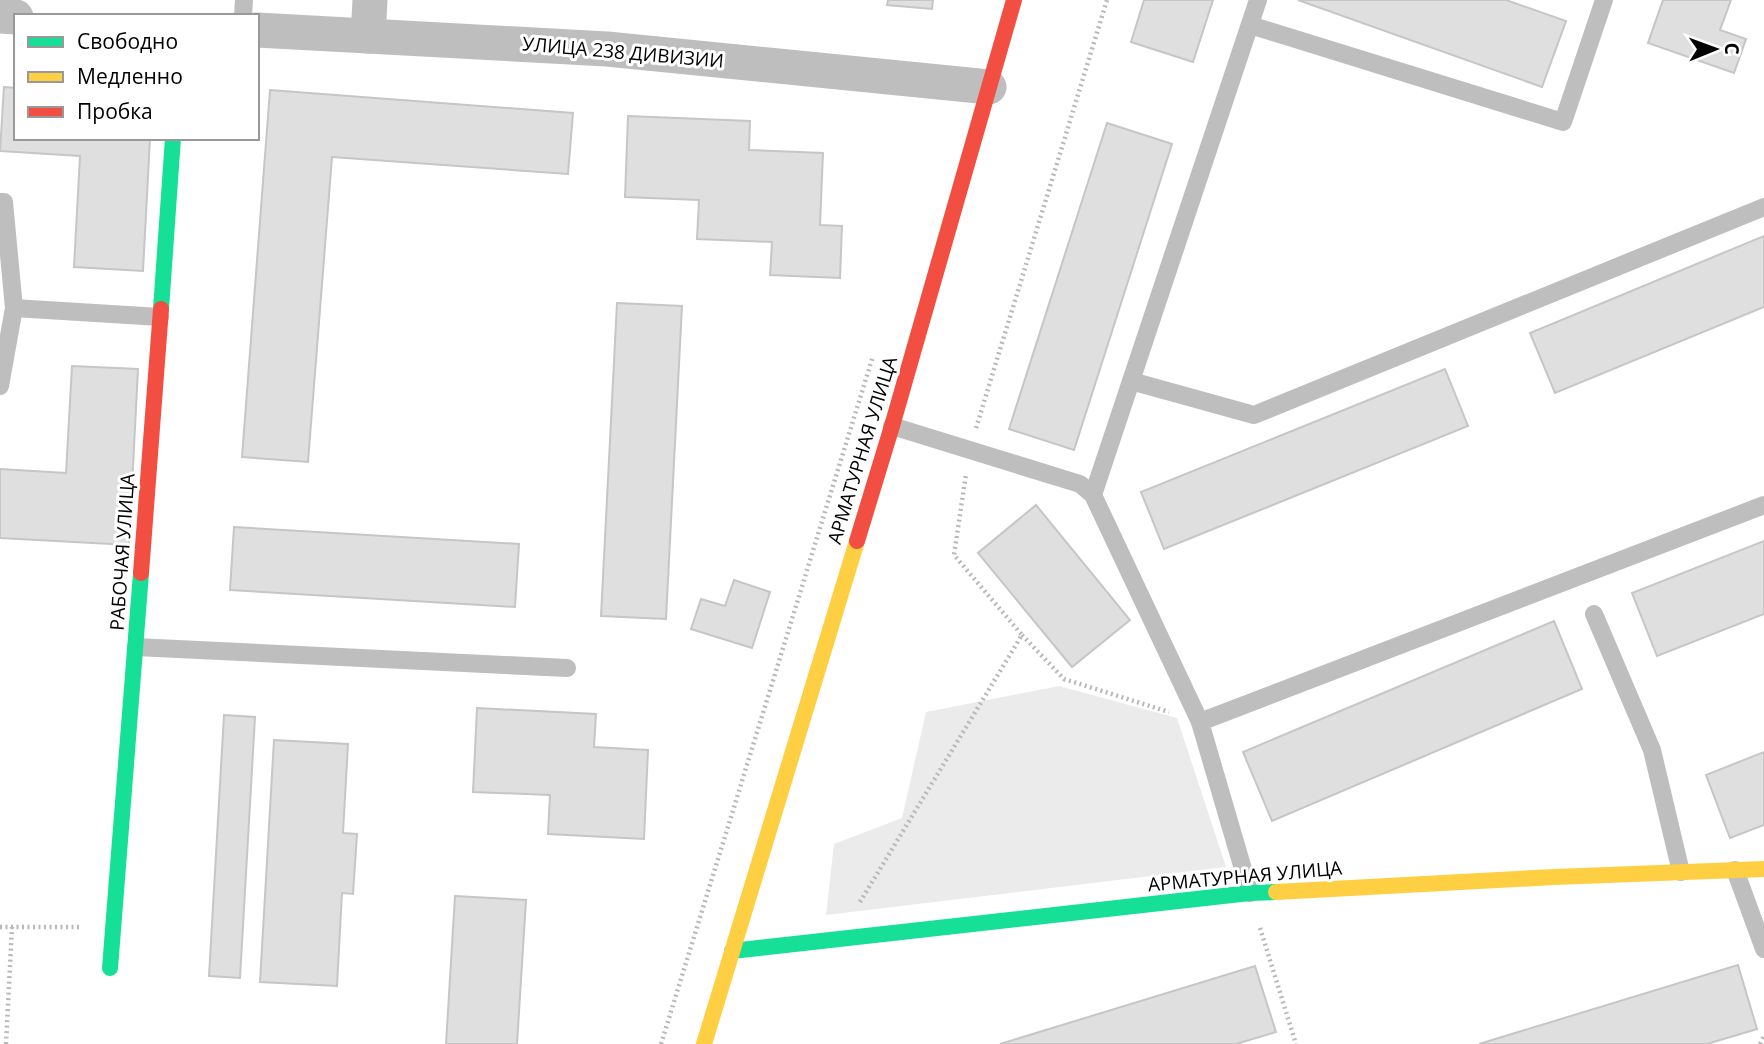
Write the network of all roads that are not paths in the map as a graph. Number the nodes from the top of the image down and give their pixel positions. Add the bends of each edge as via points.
1 (370, 0) edge
2 (1014, 0) edge
3 (1258, 0) edge
4 (1604, 0) edge
5 (1250, 25) junction
6 (259, 30) edge
7 (368, 36) junction
8 (989, 87) junction
9 (173, 140) edge
10 (0, 202) edge
11 (1764, 207) edge
12 (14, 308) junction
13 (160, 317) junction
14 (1132, 381) junction
15 (0, 386) edge
16 (892, 426) junction
17 (1093, 495) junction
18 (1764, 505) edge
19 (1594, 614) dead end
20 (136, 647) junction
21 (568, 668) dead end
22 (1200, 722) junction
23 (1764, 869) edge
24 (1735, 870) junction
25 (1681, 872) junction
26 (1250, 893) junction
27 (1764, 949) edge
28 (732, 951) junction
29 (110, 968) dead end
30 (704, 1044) edge

1 - 7 street
2 - 8 street, АРМАТУРНАЯ УЛИЦА
3 - 5 lane
4 - 5 lane via 1563,122
5 - 14 lane
6 - 7 street, УЛИЦА 238 ДИВИЗИИ
7 - 8 street, УЛИЦА 238 ДИВИЗИИ via 607,49
8 - 16 street, АРМАТУРНАЯ УЛИЦА
9 - 13 street, РАБОЧАЯ УЛИЦА
10 - 12 lane via 4,202
11 - 14 lane via 1254,415
12 - 13 lane
12 - 15 lane
13 - 20 street, РАБОЧАЯ УЛИЦА
14 - 17 lane
16 - 17 lane via 1080,484
16 - 28 street, АРМАТУРНАЯ УЛИЦА
17 - 22 lane
18 - 22 lane
19 - 25 lane via 1652,750
20 - 21 lane
20 - 29 street, РАБОЧАЯ УЛИЦА
22 - 26 lane
23 - 24 street, АРМАТУРНАЯ УЛИЦА
24 - 25 street, АРМАТУРНАЯ УЛИЦА
24 - 27 lane
25 - 26 street, АРМАТУРНАЯ УЛИЦА
26 - 28 street, АРМАТУРНАЯ УЛИЦА
28 - 30 street, АРМАТУРНАЯ УЛИЦА

